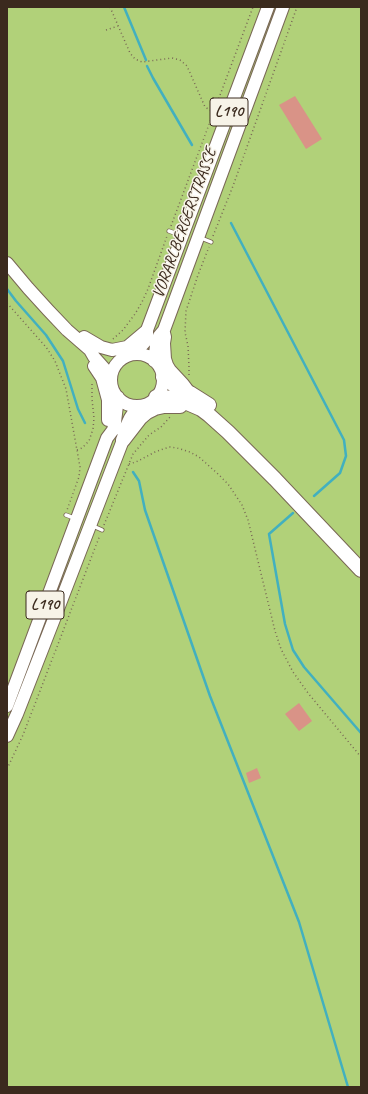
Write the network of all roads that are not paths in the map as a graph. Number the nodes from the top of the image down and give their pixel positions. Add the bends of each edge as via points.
1 (268, 7) edge
2 (283, 7) edge
3 (169, 231) road end
4 (198, 237) junction
5 (184, 238) junction
6 (211, 242) road end
7 (7, 263) edge
8 (67, 330) junction
9 (147, 330) junction
10 (164, 330) junction
11 (90, 350) junction
12 (134, 354) junction
13 (122, 358) junction
14 (154, 361) junction
15 (111, 376) junction
16 (163, 377) junction
17 (190, 393) junction
18 (118, 397) junction
19 (156, 397) junction
20 (138, 406) junction
21 (202, 410) junction
22 (107, 438) junction
23 (123, 440) junction
24 (90, 484) junction
25 (90, 524) junction
26 (102, 530) road end
27 (361, 558) edge
28 (361, 570) edge
29 (7, 706) edge
30 (7, 736) edge

1 - 5 main road, VORARLBERGERSTRASSE / L190
2 - 4 main road, VORARLBERGERSTRASSE / L190
3 - 5 lane
4 - 6 lane
4 - 10 main road, VORARLBERGERSTRASSE / L190
5 - 9 main road, VORARLBERGERSTRASSE / L190
7 - 8 main road
8 - 9 main road via 112,350 127,346
8 - 11 main road
8 - 22 main road via 71,341 92,362 102,378 108,400
9 - 12 main road, VORARLBERGERSTRASSE / L190 via 145,342
10 - 14 main road, VORARLBERGERSTRASSE / L190 via 159,336
10 - 17 main road via 167,365
11 - 13 main road via 110,358
11 - 15 main road
12 - 13 main road
12 - 14 main road via 146,355
13 - 15 main road
14 - 16 main road
15 - 18 main road, L190 via 113,391
16 - 17 highway
16 - 19 main road
17 - 27 highway via 216,410 240,433
18 - 20 main road via 132,406
18 - 22 main road, L190 via 113,430
19 - 20 main road
19 - 21 highway via 178,399
20 - 23 main road, L190 via 124,431
21 - 23 highway via 180,406 155,408 140,418
21 - 28 highway via 239,443
22 - 24 main road, L190
23 - 25 main road, L190
24 - 25 main road, L190 via 94,496 86,517
24 - 29 main road, L190 via 72,517
25 - 26 lane
25 - 30 main road, L190

